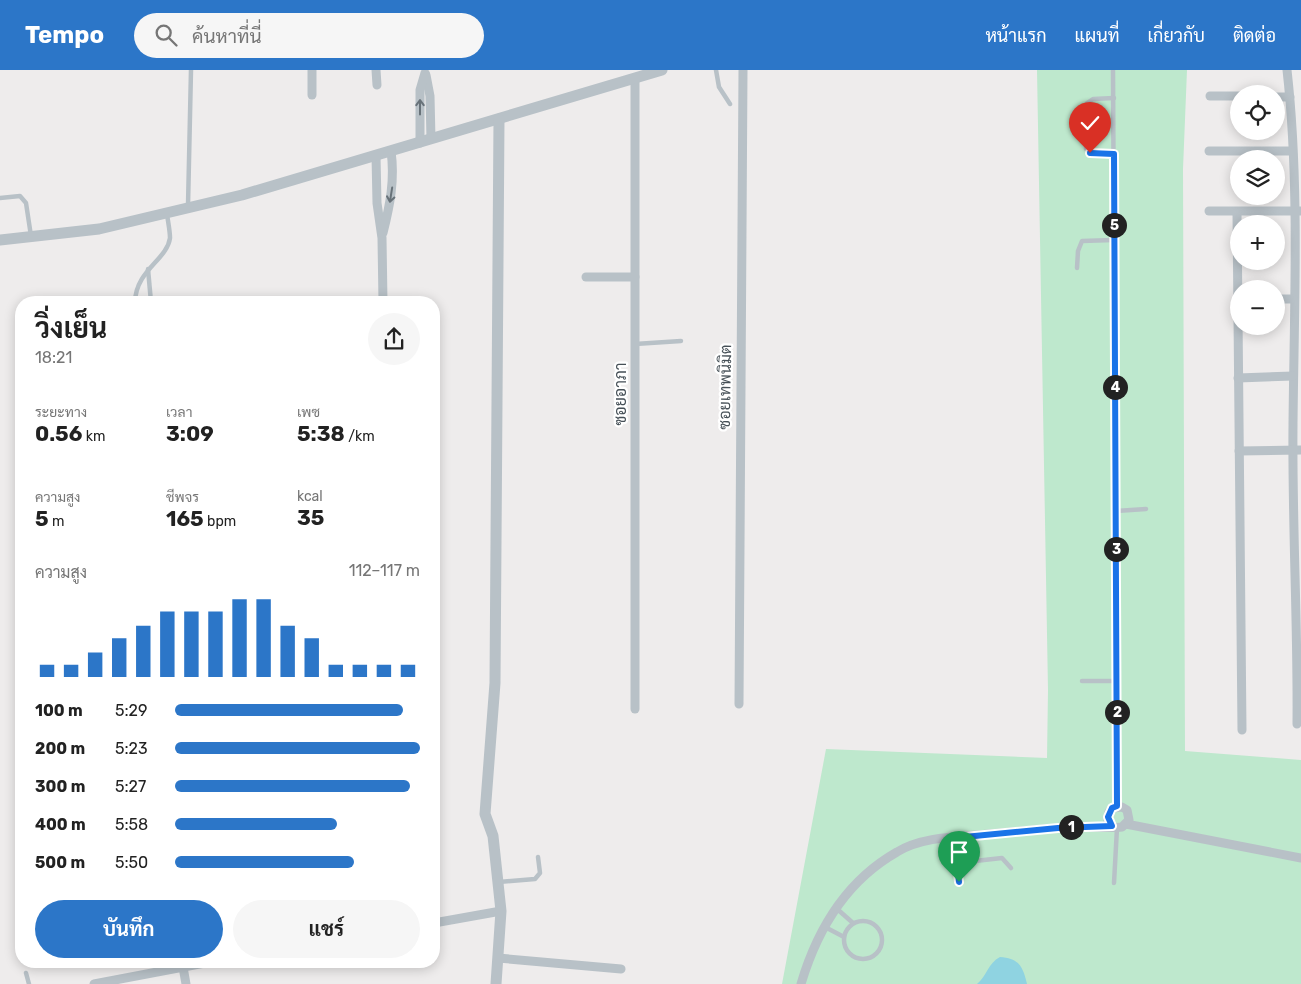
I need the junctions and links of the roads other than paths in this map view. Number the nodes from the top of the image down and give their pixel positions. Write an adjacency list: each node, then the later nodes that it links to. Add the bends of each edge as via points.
1 (191, 70): 29 (lane)
2 (312, 70): 13 (street)
3 (376, 70): 12 (street)
4 (662, 70): 10 (street)
5 (716, 70): 19 (lane, via 719,86)
6 (743, 70): 66 (street, ซอยเทพนิมิต)
7 (1113, 70): 18 (lane)
8 (1287, 70): 17 (street)
9 (425, 71): 22 (street, via 420,90)
10 (648, 72): 11 (street)
11 (634, 79): 20 (street); 42 (street, ซอยอาภา)
12 (377, 85)
13 (312, 95)
14 (1210, 96): 15 (street)
15 (1230, 96)
16 (1285, 97): 17 (street)
17 (1290, 97): 21 (street)
18 (1114, 98): 26 (lane); 26 (lane, via 1093,99 1087,104 1086,149 1090,153)
19 (730, 104)
20 (499, 119): 22 (street); 78 (street, via 495,683 485,814 493,836)
21 (1296, 137): 25 (street)
22 (426, 141): 23 (street)
23 (391, 151): 27 (street); 35 (street, one-way to 35, via 392,192)
24 (1209, 151): 25 (street)
25 (1292, 151): 31 (street)
26 (1114, 154): 37 (lane)
27 (376, 156): 29 (street); 35 (street)
28 (0, 198): 34 (lane, via 20,196 24,199)
29 (188, 208): 33 (street)
30 (1210, 211): 32 (street)
31 (1297, 211): 32 (street); 38 (street)
32 (1237, 213): 43 (street)
33 (167, 214): 34 (street, via 99,229); 39 (lane, via 170,238 165,250)
34 (32, 236): 36 (street)
35 (382, 238): 46 (street)
36 (0, 240)
37 (1113, 240): 40 (lane, via 1082,241); 60 (lane)
38 (1298, 262): 48 (street)
39 (148, 268): 44 (lane); 45 (lane)
40 (1077, 268)
41 (586, 277): 42 (street)
42 (635, 277): 52 (street, ซอยอาภา)
43 (1238, 280)
44 (136, 296)
45 (150, 296)
46 (383, 296)
47 (1285, 299): 48 (street)
48 (1293, 299): 49 (street)
49 (1297, 322): 53 (street)
50 (1238, 335): 54 (street)
51 (681, 341): 52 (lane)
52 (635, 344): 67 (street, ซอยอาภา)
53 (1293, 376): 54 (street); 55 (street)
54 (1238, 378): 57 (street)
55 (1297, 393): 56 (street)
56 (1297, 450): 57 (street); 58 (street)
57 (1239, 451): 69 (street)
58 (1298, 505): 61 (street)
59 (1146, 509): 60 (lane)
60 (1116, 511): 65 (lane)
61 (1298, 564): 62 (street)
62 (1299, 620): 63 (street)
63 (1299, 675): 68 (street)
64 (1082, 681): 65 (lane)
65 (1117, 681): 70 (lane)
66 (739, 704)
67 (635, 709)
68 (1297, 724)
69 (1242, 730)
70 (1117, 806): 71 (street, via 1129,815); 72 (street, via 1112,808 1108,817)
71 (1126, 824): 72 (street); 75 (street)
72 (1114, 827): 73 (street, via 1058,828); 80 (lane)
73 (954, 838): 76 (lane); 81 (street, via 917,844 897,852 868,873)
74 (538, 857): 78 (lane, via 540,872 536,879)
75 (1301, 858)
76 (957, 863): 77 (lane, via 1002,858); 79 (lane)
77 (1011, 868)
78 (499, 882): 82 (street)
79 (959, 882)
80 (1114, 883)
81 (836, 908): 84 (lane); 85 (street)
82 (501, 910): 83 (street); 87 (street)
83 (440, 922)
84 (853, 923): 86 (lane); 86 (lane, via 861,920 877,927 882,943 879,951 872,957 856,958 844,945)
85 (824, 927): 86 (lane); 96 (street)
86 (844, 937)
87 (498, 958): 90 (street); 95 (street)
88 (178, 968): 93 (street)
89 (183, 968): 94 (street)
90 (621, 969)
91 (26, 973): 92 (lane)
92 (29, 984)
93 (94, 984)
94 (186, 984)
95 (496, 984)
96 (801, 984)

